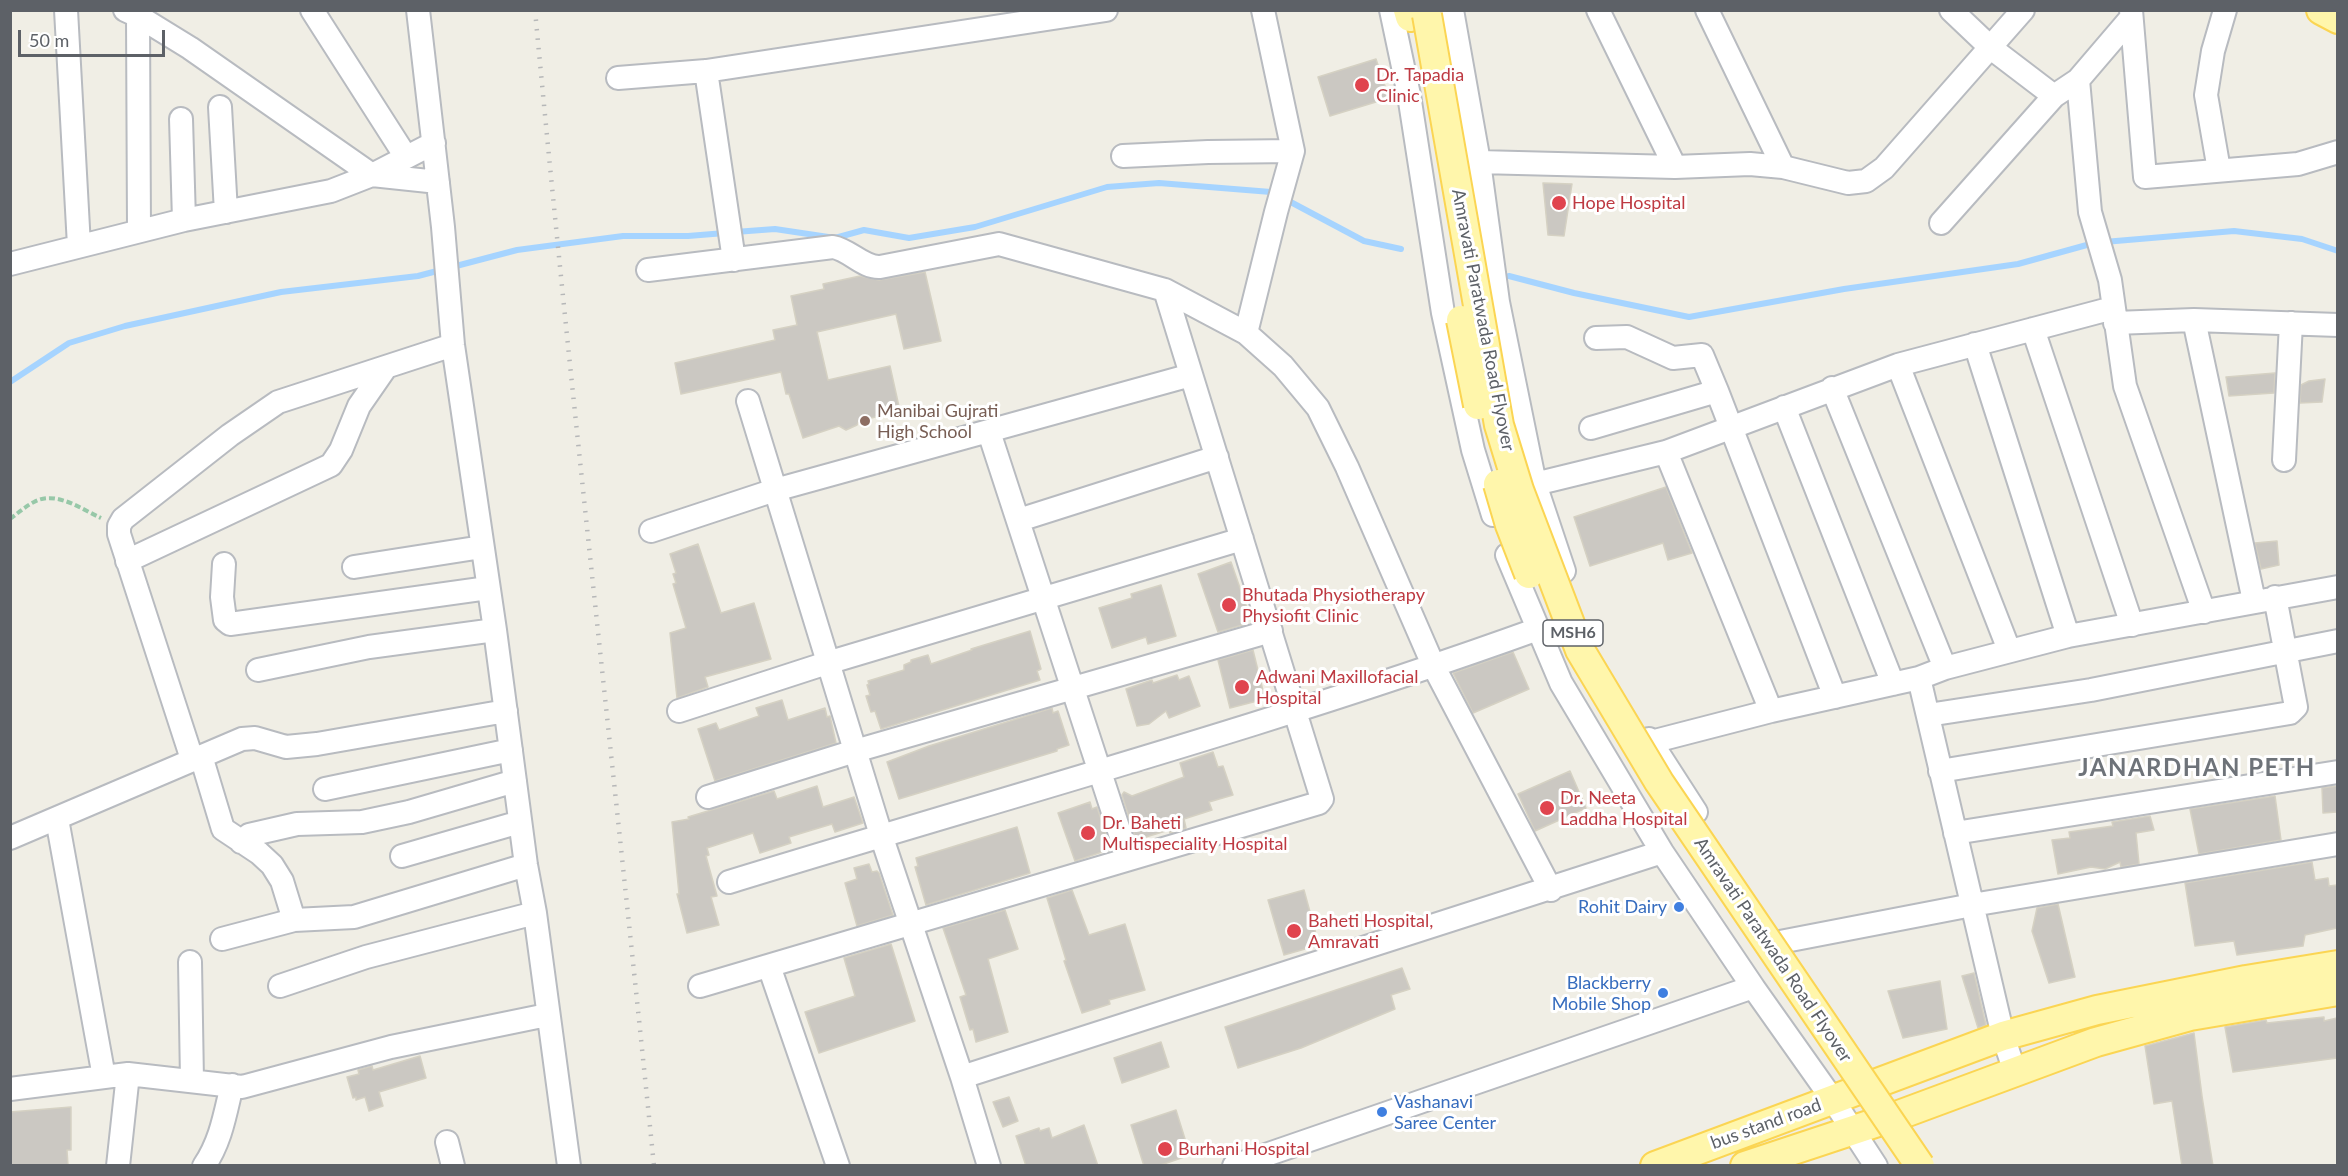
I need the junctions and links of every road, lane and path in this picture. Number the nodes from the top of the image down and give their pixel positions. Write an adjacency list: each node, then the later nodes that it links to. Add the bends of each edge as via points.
1 (66, 10): 39 (street)
2 (312, 10): 28 (street)
3 (418, 10): 24 (street)
4 (1106, 10): 14 (street)
5 (1263, 10): 26 (street)
6 (1598, 10): 30 (street)
7 (1707, 10): 31 (street)
8 (1951, 10): 17 (street)
9 (2023, 10): 17 (street)
10 (2225, 10): 32 (street, via 2206,95)
11 (2321, 10): 16 (main road)
12 (1419, 12): 29 (street); 83 (street, via 1409,95 1443,313 1473,450 1501,540); 164 (main road, Amravati Paratwada Road Flyover, bridge, via 1469,366 1510,525 1540,600 1589,700 1635,775); 165 (main road, Amravati Paratwada Road Flyover / MSH6, bridge, via 1499,425 1519,490 1580,650 1659,782)
13 (132, 13): 33 (street, via 190,48); 38 (street)
14 (1073, 13): 18 (street)
15 (2131, 14): 20 (street); 32 (street, via 2145,177)
16 (2337, 19)
17 (1991, 48): 21 (street); 31 (street, via 1884,168 1866,181 1848,183)
18 (706, 71): 19 (street); 40 (street)
19 (618, 78)
20 (2078, 80): 21 (street); 44 (street, via 2090,212 2110,280)
21 (2054, 96): 37 (street)
22 (220, 107): 35 (street)
23 (181, 119): 36 (street)
24 (434, 143): 28 (street); 34 (street)
25 (2337, 152): 32 (street, via 2298,164)
26 (1292, 155): 27 (street, via 1208,152); 49 (street)
27 (1123, 156)
28 (406, 157): 33 (street)
29 (1479, 162): 30 (street); 66 (street, via 1498,302)
30 (1675, 167): 31 (street)
31 (1783, 167)
32 (2218, 171)
33 (372, 175): 34 (street); 35 (street, via 331,191)
34 (438, 182): 52 (street)
35 (226, 212): 36 (street)
36 (184, 220): 38 (street)
37 (1941, 223)
38 (139, 231): 39 (street)
39 (79, 246): 41 (street)
40 (733, 256): 42 (street); 43 (street, via 832,247 845,250 869,266 880,267 999,244)
41 (10, 264)
42 (648, 270)
43 (1165, 290): 49 (street); 55 (street)
44 (2114, 316): 45 (street); 48 (street); 81 (street, via 2125,386)
45 (2194, 320): 46 (street); 79 (street)
46 (2291, 323): 47 (street); 65 (street)
47 (2337, 325)
48 (2033, 329): 51 (street); 82 (street)
49 (1246, 333): 91 (street, via 1283,366 1318,408)
50 (1596, 338): 57 (street, via 1627,338 1673,358 1699,353)
51 (1975, 344): 53 (street); 86 (street)
52 (453, 345): 54 (street); 73 (street)
53 (1898, 365): 56 (street); 88 (street)
54 (386, 367): 70 (street, via 278,402 152,495); 74 (street, via 359,406 342,450 331,465)
55 (1191, 375): 62 (street); 64 (street)
56 (1832, 388): 59 (street); 92 (street)
57 (1717, 391): 60 (street); 61 (street)
58 (748, 401): 67 (street)
59 (1785, 407): 61 (street); 95 (street)
60 (1591, 428)
61 (1732, 428): 63 (street); 97 (street)
62 (989, 432): 67 (street); 69 (street)
63 (1666, 453): 66 (street); 100 (street)
64 (1217, 457): 69 (street); 72 (street)
65 (2284, 460)
66 (1535, 484): 103 (street, via 1593,643)
67 (775, 490): 71 (street); 90 (street)
68 (10, 519): 70 (path, via 34,501 56,498)
69 (1019, 520): 80 (street)
70 (119, 526): 74 (street)
71 (651, 531)
72 (1242, 539): 80 (street); 85 (street)
73 (482, 547): 76 (street); 78 (street)
74 (127, 561): 106 (street)
75 (224, 564): 78 (street, via 223,609 230,624)
76 (354, 567)
77 (2337, 587): 79 (street)
78 (488, 588): 84 (street)
79 (2265, 599): 81 (street); 89 (street)
80 (1044, 600): 90 (street); 96 (street)
81 (2204, 612): 82 (street)
82 (2132, 625): 86 (street)
83 (1538, 629): 91 (street); 120 (street, via 1561,683)
84 (495, 630): 93 (street, via 369,647); 98 (street)
85 (1270, 631): 96 (street); 101 (street)
86 (2068, 636): 88 (street)
87 (2337, 641): 89 (street)
88 (2009, 650): 92 (street)
89 (2285, 652): 102 (street, via 2080,692); 108 (street, via 2296,707 2290,712)
90 (827, 663): 99 (street); 105 (street)
91 (1434, 667): 101 (street); 125 (street)
92 (1945, 668): 94 (street)
93 (258, 670)
94 (1919, 678): 95 (street); 102 (street)
95 (1893, 684): 97 (street)
96 (1072, 688): 105 (street); 107 (street)
97 (1836, 697): 100 (street)
98 (506, 711): 104 (street); 106 (street, via 317,744 286,747 249,738)
99 (679, 711)
100 (1772, 711): 103 (street)
101 (1296, 712): 107 (street); 122 (street, via 1322,795 1319,802)
102 (1928, 715): 108 (street)
103 (1651, 742): 131 (street)
104 (511, 750): 110 (street); 111 (street)
105 (855, 751): 112 (street); 116 (street)
106 (196, 757): 113 (street); 117 (street)
107 (1098, 771): 116 (street); 122 (street)
108 (1940, 771): 115 (street)
109 (2337, 772): 115 (street)
110 (516, 781): 114 (street); 117 (street, via 362,822 297,824)
111 (325, 789)
112 (708, 797)
113 (57, 819): 118 (street); 143 (street)
114 (520, 822): 121 (street); 123 (street)
115 (1955, 833): 126 (street)
116 (881, 835): 124 (street); 129 (street)
117 (234, 837): 128 (street, via 272,865 282,881)
118 (10, 838)
119 (2337, 844): 126 (street)
120 (1662, 852): 125 (street); 137 (street)
121 (402, 856)
122 (1128, 858): 129 (street)
123 (526, 865): 127 (street); 128 (street, via 354,917)
124 (729, 882)
125 (1551, 890): 144 (street)
126 (1972, 905): 131 (street); 140 (street)
127 (535, 913): 135 (street, via 366,957); 139 (street)
128 (294, 920): 130 (street)
129 (911, 924): 134 (street); 144 (street)
130 (222, 939)
131 (1780, 942): 146 (street)
132 (190, 962): 145 (street)
133 (2337, 965): 140 (main road, bus stand road, via 2097,1010)
134 (769, 966): 136 (street); 158 (street)
135 (280, 986)
136 (700, 986)
137 (1753, 987): 149 (street); 160 (street)
138 (2337, 991): 141 (main road, bus stand road, via 2190,1016 2096,1042)
139 (548, 1015): 147 (street, via 391,1047 254,1085); 157 (street)
140 (2003, 1036): 141 (street); 146 (main road, bus stand road)
141 (2015, 1072): 150 (main road, bus stand road)
142 (128, 1074): 143 (street); 145 (street); 154 (street)
143 (104, 1077): 148 (street)
144 (962, 1077): 159 (street)
145 (192, 1081): 147 (street)
146 (1876, 1082): 149 (main road, bus stand road); 150 (street)
147 (232, 1085): 155 (street, via 220,1136)
148 (10, 1089)
149 (1833, 1100): 151 (street); 153 (main road, bus stand road)
150 (1899, 1115): 151 (main road, bus stand road); 166 (street)
151 (1852, 1129): 162 (main road, bus stand road); 163 (street)
152 (447, 1142): 156 (street)
153 (1684, 1160): 161 (main road, bus stand road)
154 (118, 1166)
155 (204, 1166)
156 (453, 1166)
157 (570, 1166)
158 (838, 1166)
159 (989, 1166)
160 (1234, 1166)
161 (1655, 1166)
162 (1744, 1166)
163 (1876, 1166)
164 (1897, 1166)
165 (1920, 1166)
166 (1931, 1166)

